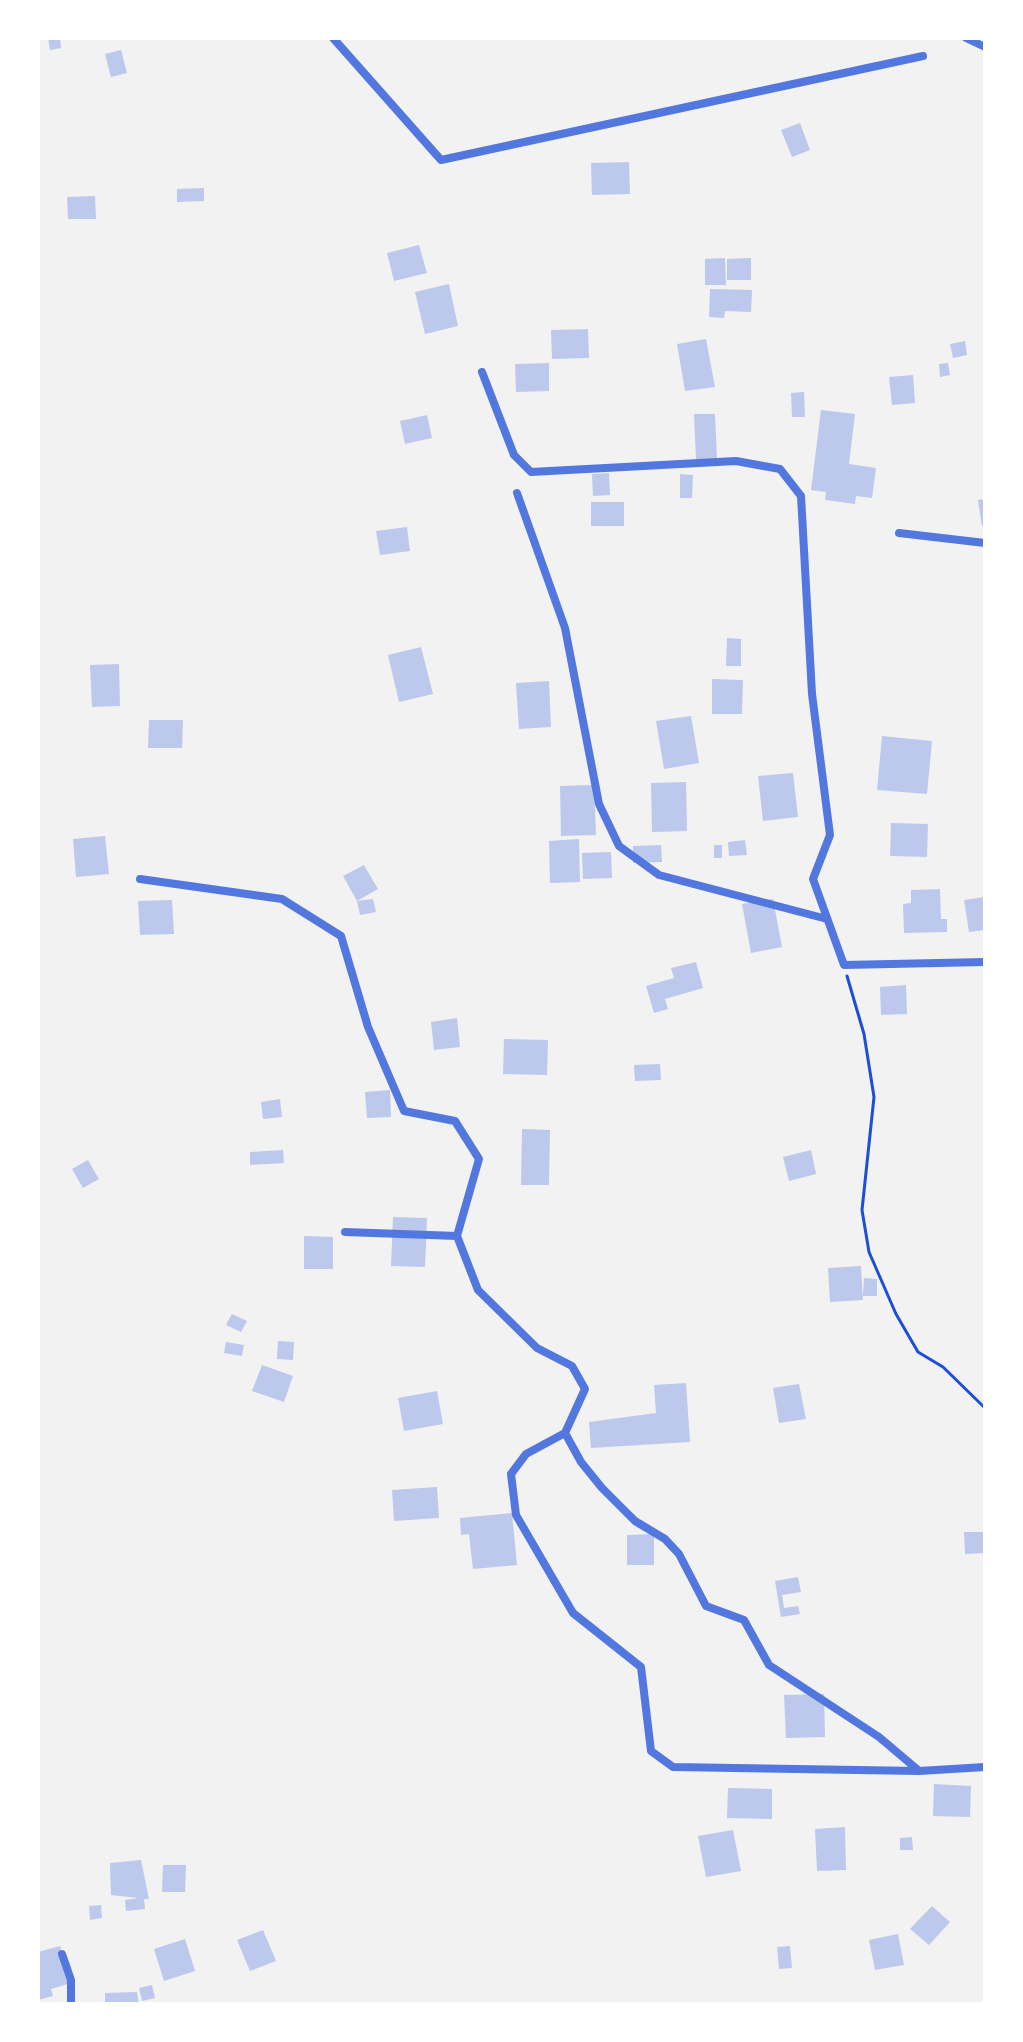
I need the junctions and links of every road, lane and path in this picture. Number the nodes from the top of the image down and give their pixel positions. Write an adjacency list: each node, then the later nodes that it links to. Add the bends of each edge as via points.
1 (333, 38): 4 (street, via 441,160)
2 (966, 38): 3 (street)
3 (985, 47)
4 (923, 56)
5 (482, 372): 10 (street, via 514,455 531,472 736,461 780,469 801,496 812,694 830,835 813,879)
6 (517, 493): 10 (street, via 565,628 599,804 619,846 659,875)
7 (899, 533): 8 (street)
8 (985, 543)
9 (140, 879): 14 (street, via 282,899 341,936 368,1027 404,1111 455,1121 479,1159)
10 (827, 919): 12 (street)
11 (985, 962): 12 (street)
12 (844, 965): 15 (path, via 864,1034 874,1097 862,1210 869,1252 918,1352 943,1367)
13 (345, 1232): 14 (street)
14 (457, 1236): 16 (street, via 478,1290 537,1348 572,1366 585,1389)
15 (985, 1408)
16 (565, 1433): 18 (street, via 602,1488 679,1554 706,1606 744,1620 769,1665 879,1737); 18 (street, via 526,1454 511,1474 516,1515 573,1613 641,1667 651,1751 673,1767)
17 (985, 1767): 18 (street)
18 (919, 1771)
19 (62, 1954): 20 (street, via 71,1980)
20 (71, 2004)

